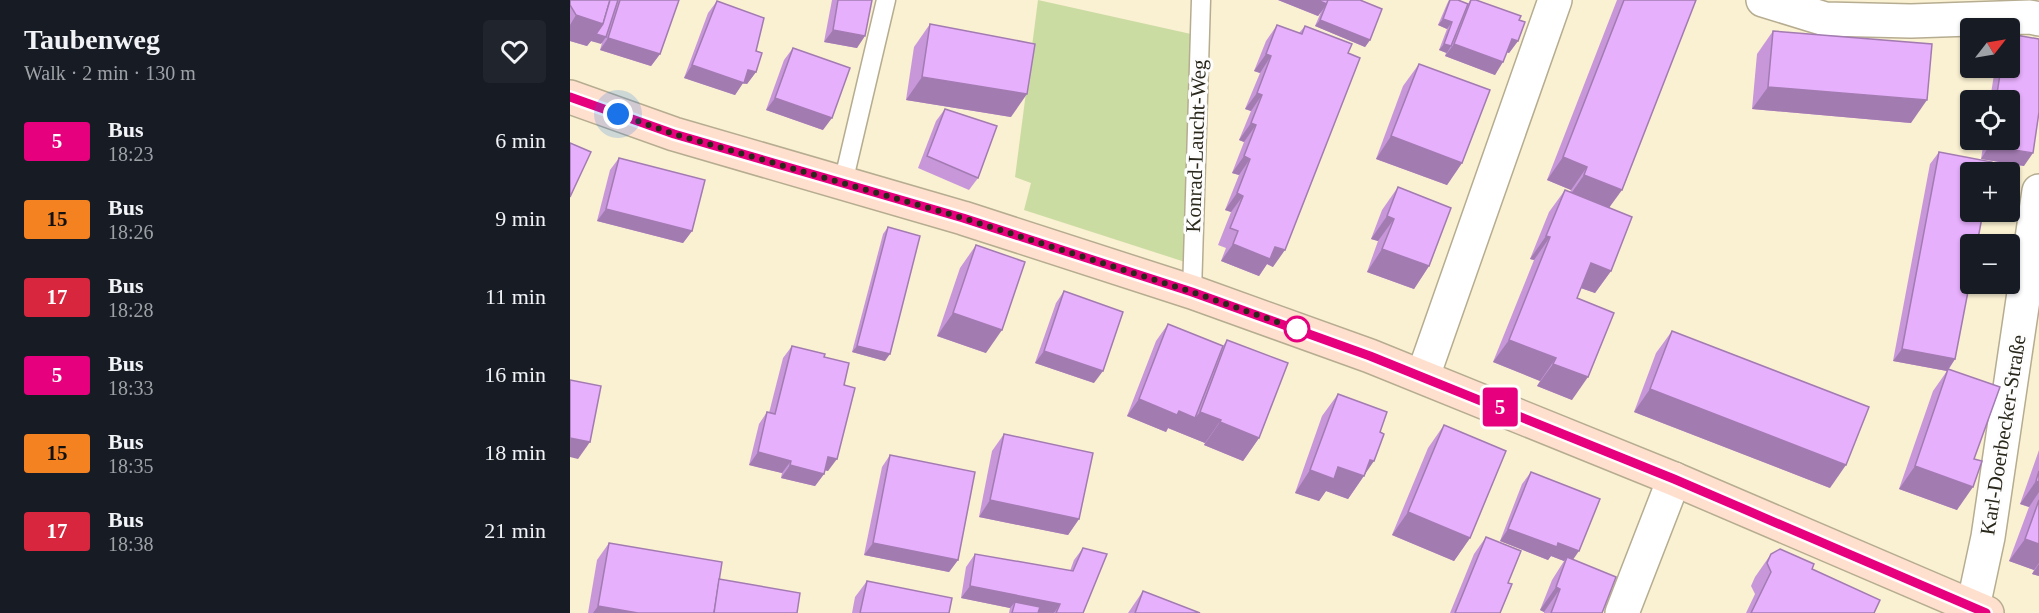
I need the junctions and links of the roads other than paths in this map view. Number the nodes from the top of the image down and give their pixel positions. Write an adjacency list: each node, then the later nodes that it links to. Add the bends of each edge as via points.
1 (886, 0): 7 (lane)
2 (1201, 0): 9 (lane, Konrad-Laucht-Weg)
3 (1555, 0): 10 (street)
4 (1763, 0): 5 (street, via 1825,19)
5 (2039, 19)
6 (570, 97): 7 (street, via 674,134)
7 (843, 183): 9 (street)
8 (2039, 191): 12 (street, Karl-Doerbecker-Straße)
9 (1192, 292): 10 (street)
10 (1423, 376): 11 (street)
11 (1674, 479): 12 (street); 13 (street)
12 (1980, 610)
13 (1622, 613)

